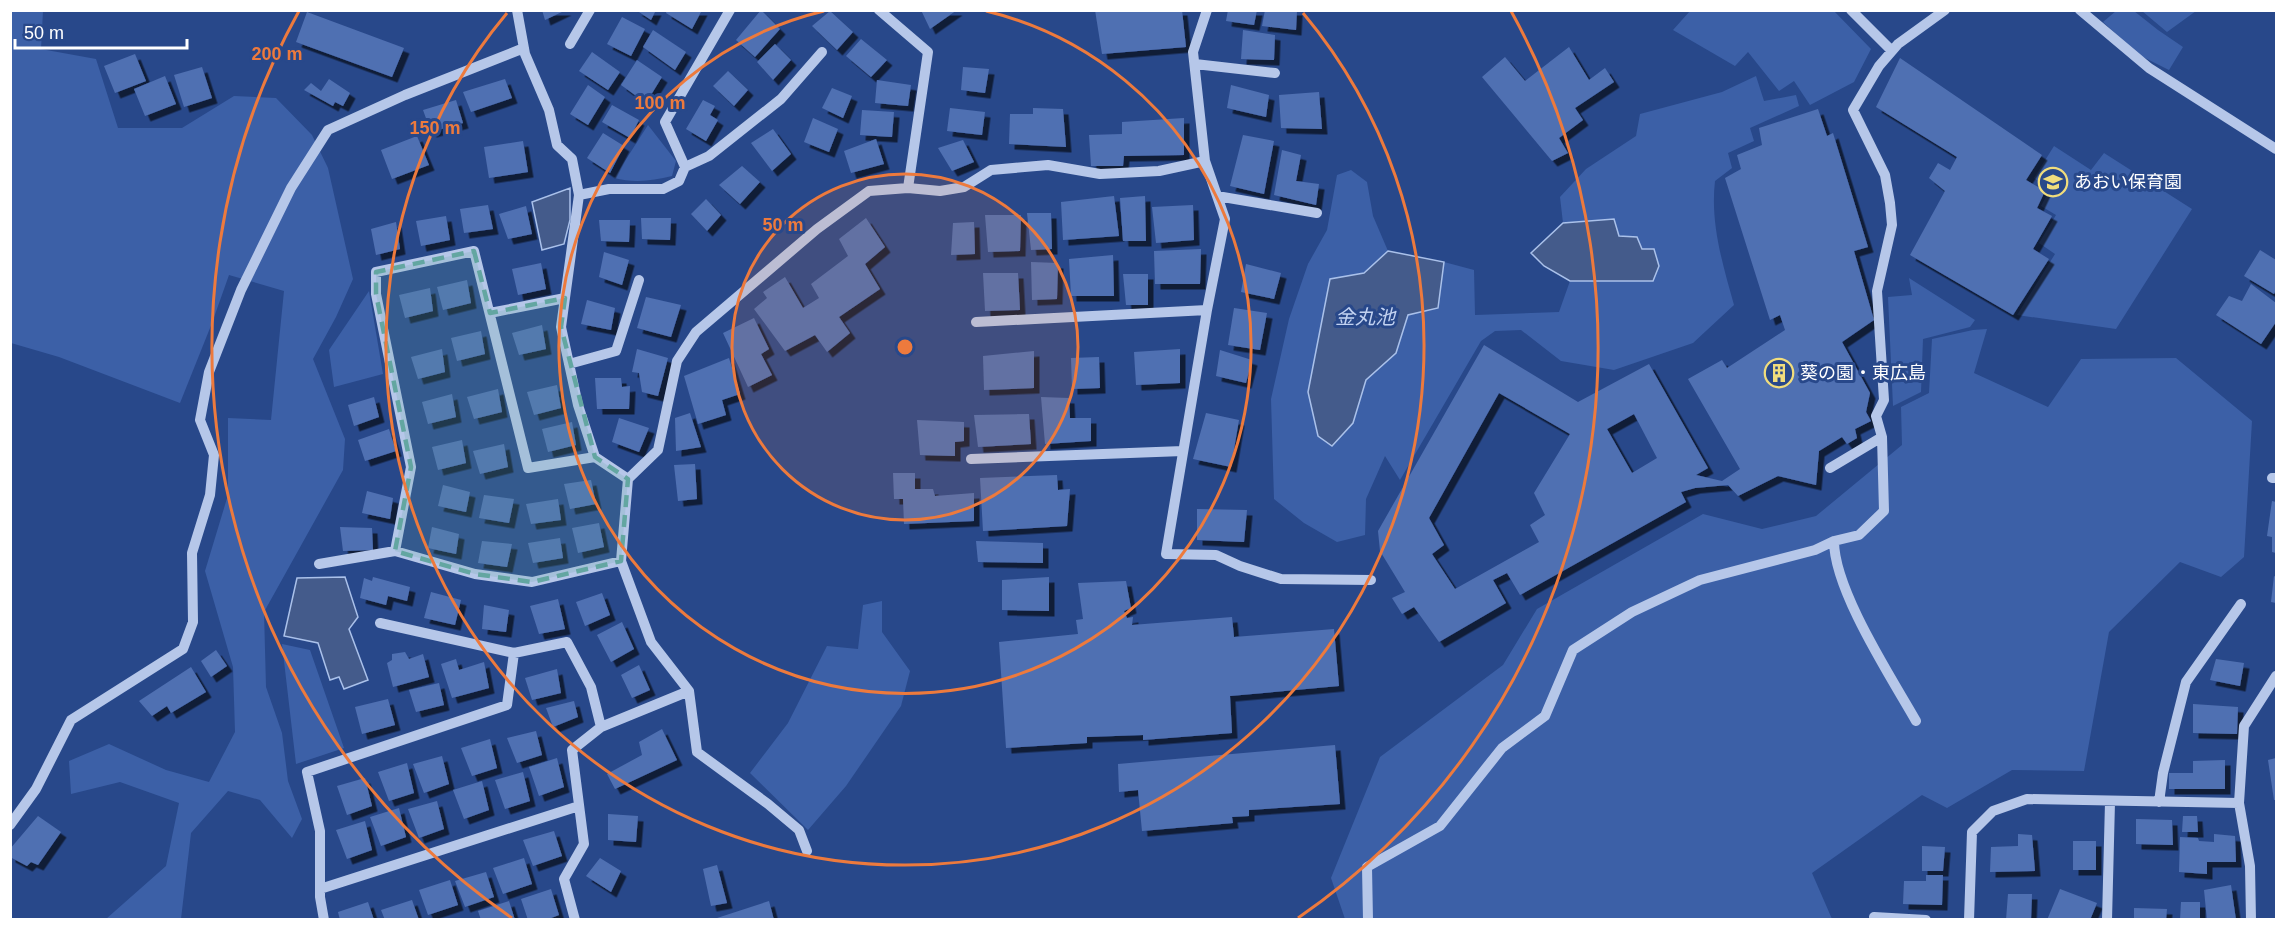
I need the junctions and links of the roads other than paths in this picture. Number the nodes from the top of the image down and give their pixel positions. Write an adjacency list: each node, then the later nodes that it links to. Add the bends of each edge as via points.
1 (517, 10): 10 (street)
2 (590, 10): 9 (street)
3 (730, 10): 17 (street, via 665,122)
4 (879, 10): 18 (street, via 928,52)
5 (1207, 10): 13 (street, via 1193,52)
6 (1851, 10): 11 (street)
7 (1945, 10): 11 (street)
8 (2080, 10): 15 (street, via 2149,68)
9 (570, 44)
10 (524, 48): 19 (street, via 549,110 557,145 572,159); 50 (street, via 328,130 291,188 241,290 209,372 200,420 214,455 210,495 192,553 193,622 183,649 71,720 36,789)
11 (1892, 51): 28 (street, via 1853,110 1885,175 1892,225 1877,291 1884,400 1876,416)
12 (822, 52): 17 (street, via 781,99 709,156)
13 (1195, 64): 14 (street); 16 (street)
14 (1275, 74)
15 (2277, 149)
16 (1205, 161): 18 (street, via 1159,171 1100,174 1048,165 991,170 964,187 940,191); 20 (street)
17 (685, 167): 19 (street, via 679,181 663,189 609,189)
18 (908, 188): 33 (street, via 869,191 696,332 677,361 658,450)
19 (579, 195): 23 (street)
20 (1218, 196): 21 (street); 24 (street, via 1226,219)
21 (1317, 213)
22 (639, 280): 27 (street, via 616,351)
23 (565, 298): 25 (street); 27 (street, via 561,327)
24 (1207, 310): 26 (street); 29 (street)
25 (490, 313): 30 (street, via 528,468); 35 (street, via 474,251 376,272 376,294 411,467)
26 (976, 322)
27 (569, 364): 30 (street)
28 (1882, 437): 32 (street); 34 (street, via 1884,511 1859,535)
29 (1184, 452): 31 (street); 38 (street, via 1166,554 1216,555 1281,579)
30 (595, 457): 33 (street)
31 (971, 459)
32 (1830, 468)
33 (628, 479): 36 (street)
34 (1834, 541): 44 (street, via 1834,554 1853,609); 56 (street, via 1815,550 1700,580 1632,612 1573,650 1545,716 1502,748 1440,826 1367,867)
35 (395, 551): 36 (street, via 475,574 532,582); 37 (street)
36 (621, 561): 43 (street, via 651,642)
37 (319, 564)
38 (1371, 580)
39 (2241, 604): 47 (street, via 2186,682)
40 (381, 623): 41 (street)
41 (514, 653): 45 (street, via 567,642 591,687); 52 (street, via 507,705 307,772 320,831)
42 (2277, 676): 48 (street, via 2244,726)
43 (689, 691): 45 (street); 51 (street, via 696,752 799,830)
44 (1916, 721)
45 (601, 727): 49 (street, via 572,750)
46 (2110, 802): 47 (street); 58 (street, via 2027,799 1993,811 1972,832); 59 (street)
47 (2158, 802): 48 (street)
48 (2239, 803): 60 (street, via 2250,866)
49 (579, 806): 52 (street); 55 (street, via 584,844 564,879)
50 (10, 825)
51 (807, 851)
52 (320, 889): 54 (street)
53 (1874, 917): 57 (street)
54 (324, 920)
55 (575, 920)
56 (1368, 920)
57 (1926, 920)
58 (1969, 920)
59 (2107, 920)
60 (2251, 920)

